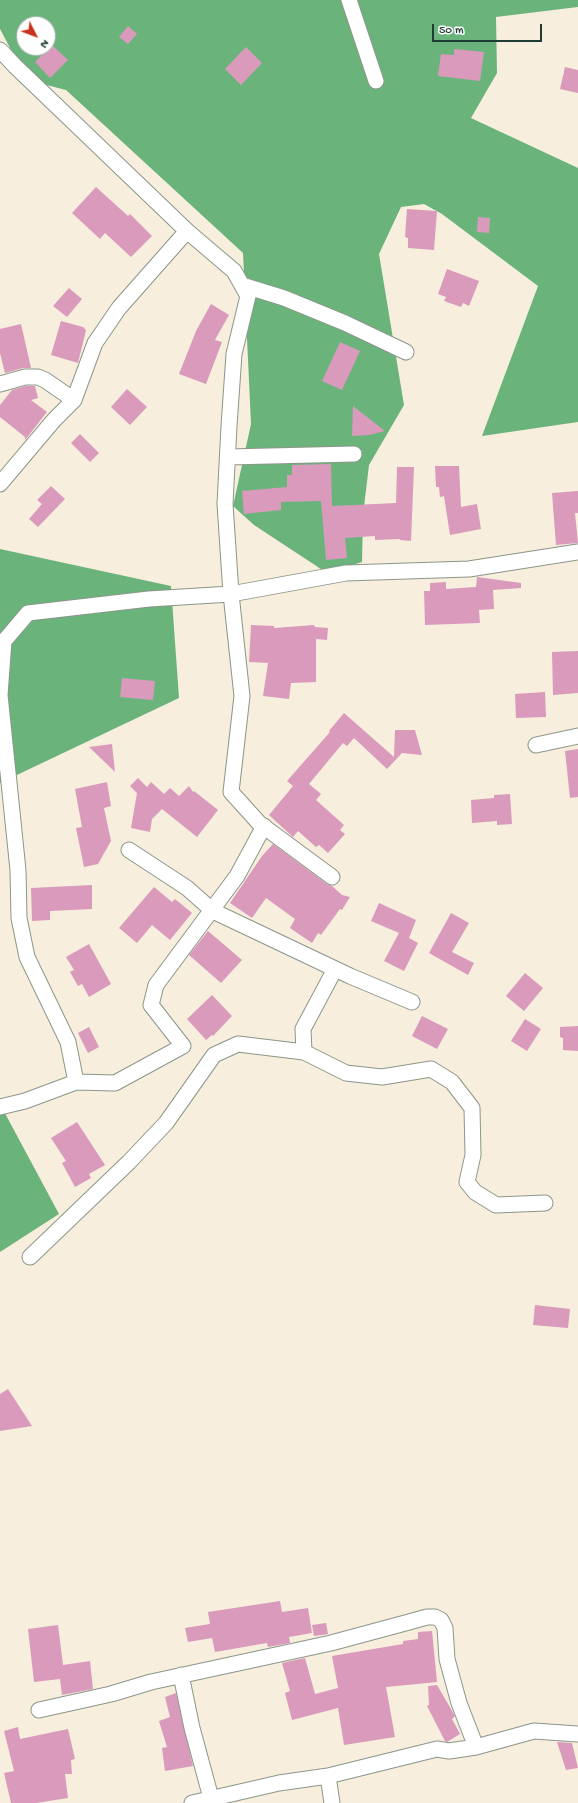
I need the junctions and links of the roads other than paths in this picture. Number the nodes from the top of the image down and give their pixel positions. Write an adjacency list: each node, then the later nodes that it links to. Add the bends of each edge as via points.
1 (349, 0): 3 (street)
2 (0, 50): 4 (street)
3 (376, 81)
4 (187, 231): 5 (street, via 234,271); 8 (street, via 119,308 95,343)
5 (242, 285): 6 (street, via 284,298); 10 (street, via 248,296 234,354)
6 (406, 352)
7 (0, 384): 8 (street, via 25,377 38,377)
8 (74, 400): 11 (street)
9 (354, 454): 10 (street)
10 (228, 457): 13 (street, via 225,504)
11 (0, 484)
12 (578, 552): 13 (street, via 469,569 346,573)
13 (231, 594): 16 (street, via 242,696 231,792); 23 (street, via 149,599 28,613 4,640 0,696 18,870 19,918 27,957 68,1042)
14 (578, 736): 15 (street)
15 (536, 745)
16 (264, 826): 18 (street); 19 (street)
17 (129, 850): 19 (street, via 186,888)
18 (332, 877)
19 (213, 911): 20 (street); 23 (street, via 156,985 151,1005 183,1046 115,1083)
20 (335, 969): 21 (street); 22 (street, via 303,1029)
21 (412, 1002)
22 (304, 1052): 25 (street, via 346,1073 382,1077 431,1069 452,1082 472,1108 473,1155 467,1182 474,1192 496,1205); 26 (street, via 238,1044 214,1055 166,1123)
23 (76, 1082): 24 (street, via 25,1101)
24 (0, 1107)
25 (545, 1203)
26 (30, 1257)
27 (181, 1675): 28 (street); 30 (street, via 331,1643 427,1617 436,1617 445,1628 448,1660 458,1703); 32 (street)
28 (39, 1710)
29 (578, 1734): 30 (street, via 534,1731)
30 (476, 1748): 31 (street, via 449,1751 437,1749)
31 (328, 1776): 32 (street, via 279,1783); 34 (street)
32 (211, 1798): 33 (street)
33 (192, 1803)
34 (332, 1803)

